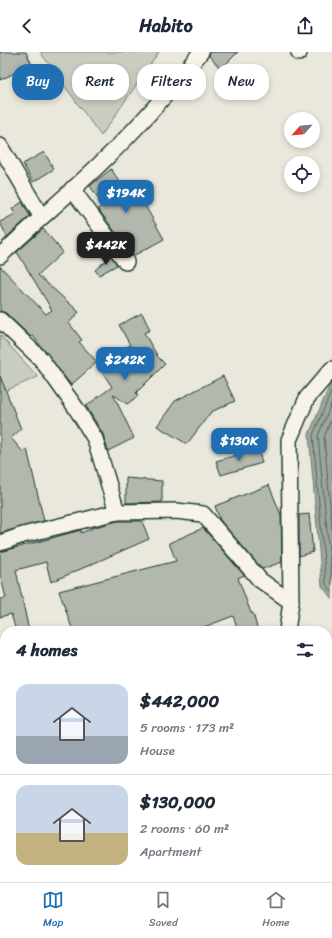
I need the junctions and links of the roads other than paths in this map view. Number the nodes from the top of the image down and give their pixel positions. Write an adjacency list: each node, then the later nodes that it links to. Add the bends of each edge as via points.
1 (201, 52): 3 (street, via 163,98 102,163)
2 (0, 146): 4 (street)
3 (72, 189): 4 (street); 6 (street)
4 (41, 216): 5 (street)
5 (0, 256)
6 (126, 262)
7 (0, 320): 9 (street, via 41,359 95,438)
8 (332, 369): 11 (street, via 307,398 289,440)
9 (117, 512): 10 (street); 11 (street, via 176,511 202,514 260,580)
10 (0, 543)
11 (291, 602): 12 (street)
12 (288, 626)

